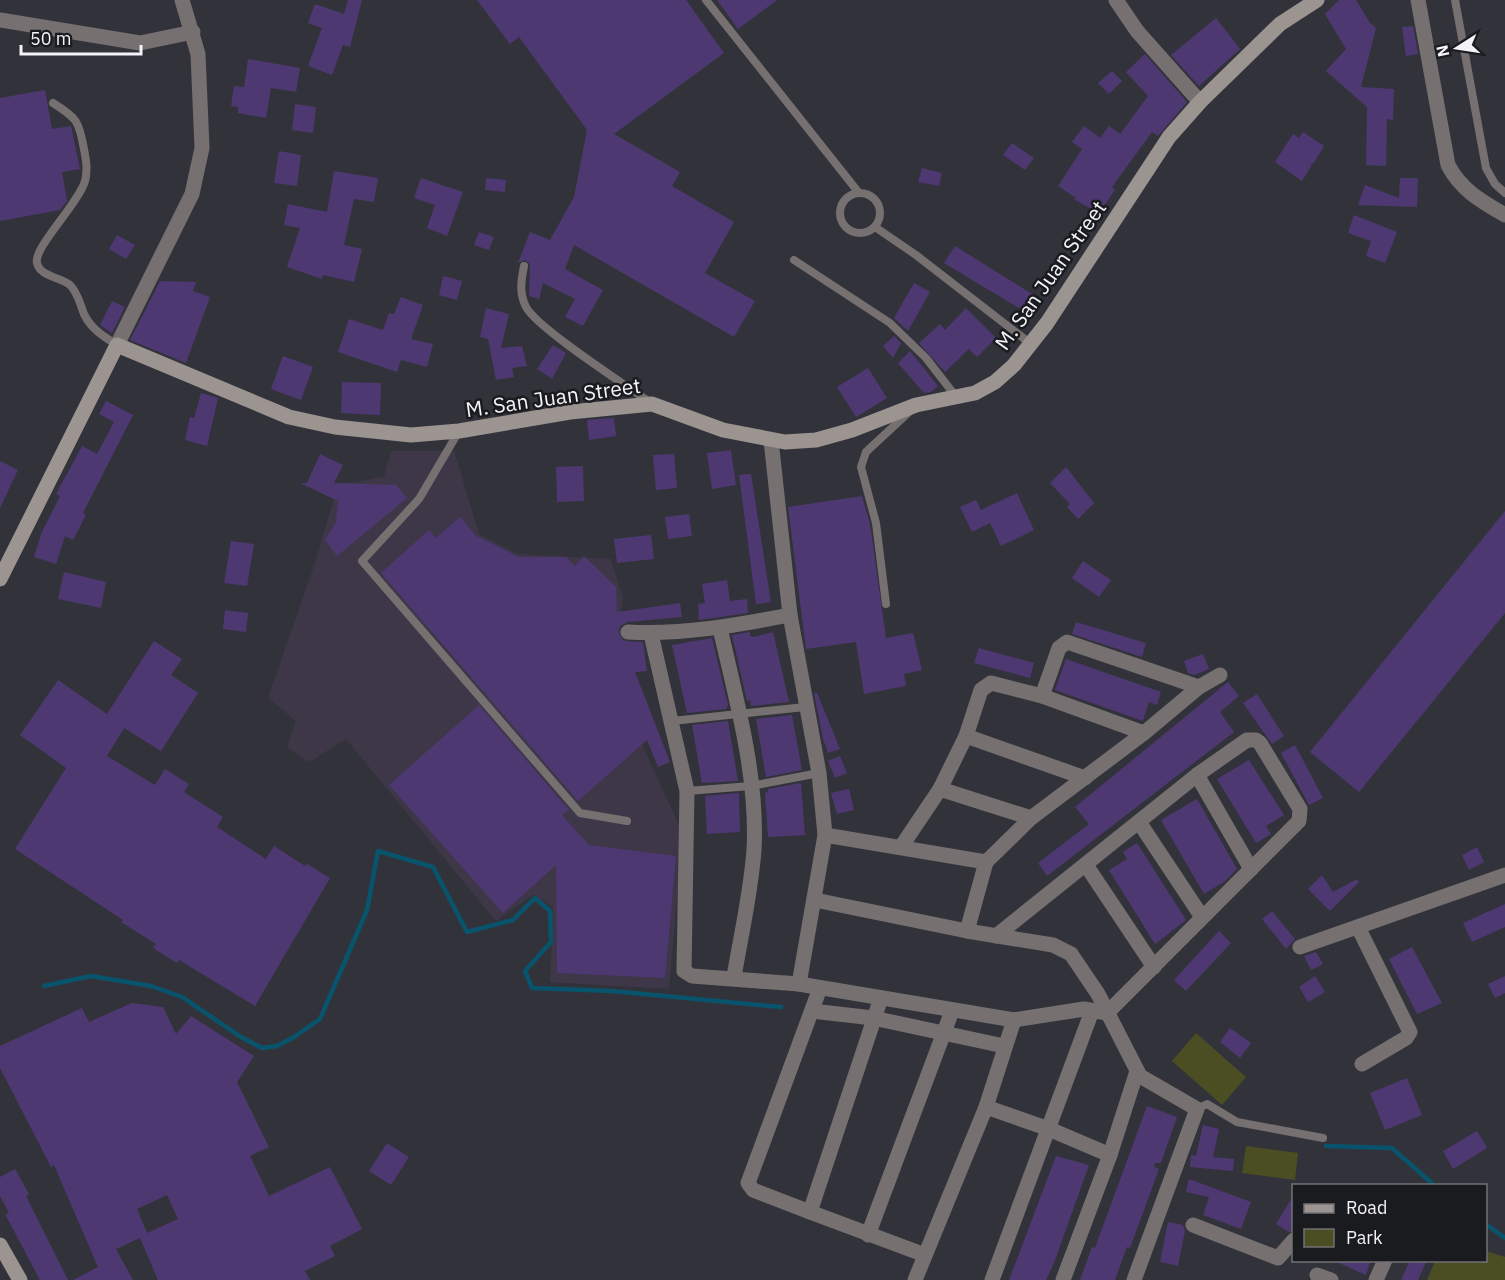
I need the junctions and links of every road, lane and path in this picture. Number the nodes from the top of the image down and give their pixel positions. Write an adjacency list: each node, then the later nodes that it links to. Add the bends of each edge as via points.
1 (182, 0): 8 (street)
2 (706, 0): 11 (lane)
3 (1116, 0): 9 (street, via 1137,31)
4 (1317, 0): 9 (street, M. San Juan Street, via 1280,24)
5 (1418, 0): 13 (street, via 1448,165 1468,193)
6 (1455, 0): 12 (lane, via 1486,168)
7 (0, 20): 8 (street, via 140,43)
8 (194, 32): 18 (street, via 202,148 192,194)
9 (1200, 102): 17 (street, M. San Juan Street, via 1169,137)
10 (53, 103): 18 (lane, via 74,116 80,126 87,166 75,205 38,250 36,262 42,271 69,284 96,331)
11 (859, 193): 14 (lane, via 867,194 878,204 880,212); 14 (lane, via 851,195 841,206 841,221 846,228 861,233)
12 (1505, 193)
13 (1505, 215)
14 (875, 227): 17 (lane)
15 (794, 260): 19 (lane, via 890,323 926,358)
16 (524, 266): 20 (lane, via 521,292 527,309)
17 (1031, 344): 19 (street, M. San Juan Street, via 995,382)
18 (117, 345): 22 (street, M. San Juan Street, via 289,417 335,427 411,435); 24 (street)
19 (957, 399): 21 (street, M. San Juan Street)
20 (652, 404): 22 (street, M. San Juan Street, via 570,412); 23 (street, M. San Juan Street, via 723,430)
21 (916, 405): 23 (street, M. San Juan Street, via 816,440); 25 (lane, via 866,452 861,467 876,522)
22 (459, 431): 45 (lane, via 418,498 362,561 580,813)
23 (771, 440): 26 (street)
24 (0, 579)
25 (886, 604)
26 (790, 615): 27 (street); 33 (street)
27 (720, 628): 29 (street); 34 (street)
28 (628, 632): 29 (street)
29 (651, 634): 35 (street)
30 (1220, 675): 31 (street)
31 (1199, 687): 32 (street, via 1067,642 1059,648); 36 (street)
32 (1042, 696): 36 (street); 37 (street, via 986,684)
33 (805, 707): 34 (lane); 38 (street)
34 (740, 714): 35 (lane); 41 (street)
35 (672, 721): 43 (street)
36 (1144, 733): 40 (street)
37 (966, 736): 40 (street); 42 (street)
38 (819, 772): 41 (lane); 47 (street)
39 (1197, 775): 46 (street); 51 (street); 51 (street, via 1247,740 1257,740 1300,809 1299,821)
40 (1085, 778): 44 (street)
41 (751, 786): 43 (lane); 60 (street, via 754,849)
42 (940, 789): 44 (street); 48 (street)
43 (687, 791): 60 (street, via 684,971 692,976)
44 (1031, 818): 49 (street)
45 (627, 821)
46 (1139, 822): 50 (street); 54 (street)
47 (825, 835): 48 (street); 53 (street)
48 (901, 847): 49 (street)
49 (986, 862): 56 (street)
50 (1086, 865): 57 (street); 59 (street)
51 (1251, 869): 54 (street)
52 (1505, 875): 55 (street)
53 (815, 900): 56 (street); 61 (street)
54 (1202, 917): 59 (street)
55 (1359, 928): 58 (street); 71 (street, via 1410,1032)
56 (967, 931): 57 (street)
57 (996, 936): 66 (street, via 1053,945 1071,954 1098,994)
58 (1300, 947)
59 (1154, 967): 66 (street)
60 (734, 977): 61 (street)
61 (799, 984): 62 (street)
62 (820, 988): 63 (street); 64 (street)
63 (880, 998): 65 (street); 67 (street)
64 (812, 1011): 67 (street); 78 (street, via 748,1183 753,1190)
65 (952, 1011): 68 (street); 69 (street)
66 (1100, 1012): 68 (street, via 1056,1012); 72 (street); 75 (street)
67 (873, 1018): 69 (street); 78 (street)
68 (1014, 1020): 70 (street)
69 (946, 1031): 70 (street); 80 (street)
70 (1004, 1046): 73 (street)
71 (1362, 1064)
72 (1137, 1071): 74 (street); 77 (street)
73 (986, 1107): 75 (street); 83 (street)
74 (1197, 1109): 76 (lane, via 1207,1104 1237,1122); 89 (street)
75 (1049, 1129): 77 (street); 87 (street)
76 (1323, 1138)
77 (1110, 1155): 88 (street)
78 (810, 1212): 80 (street)
79 (1192, 1225): 81 (street, via 1278,1258)
80 (868, 1235): 83 (street)
81 (1292, 1241)
82 (0, 1245): 85 (street)
83 (925, 1255): 86 (street)
84 (1384, 1262): 90 (street)
85 (20, 1280)
86 (915, 1280)
87 (992, 1280)
88 (1063, 1280)
89 (1134, 1280)
90 (1376, 1280)

